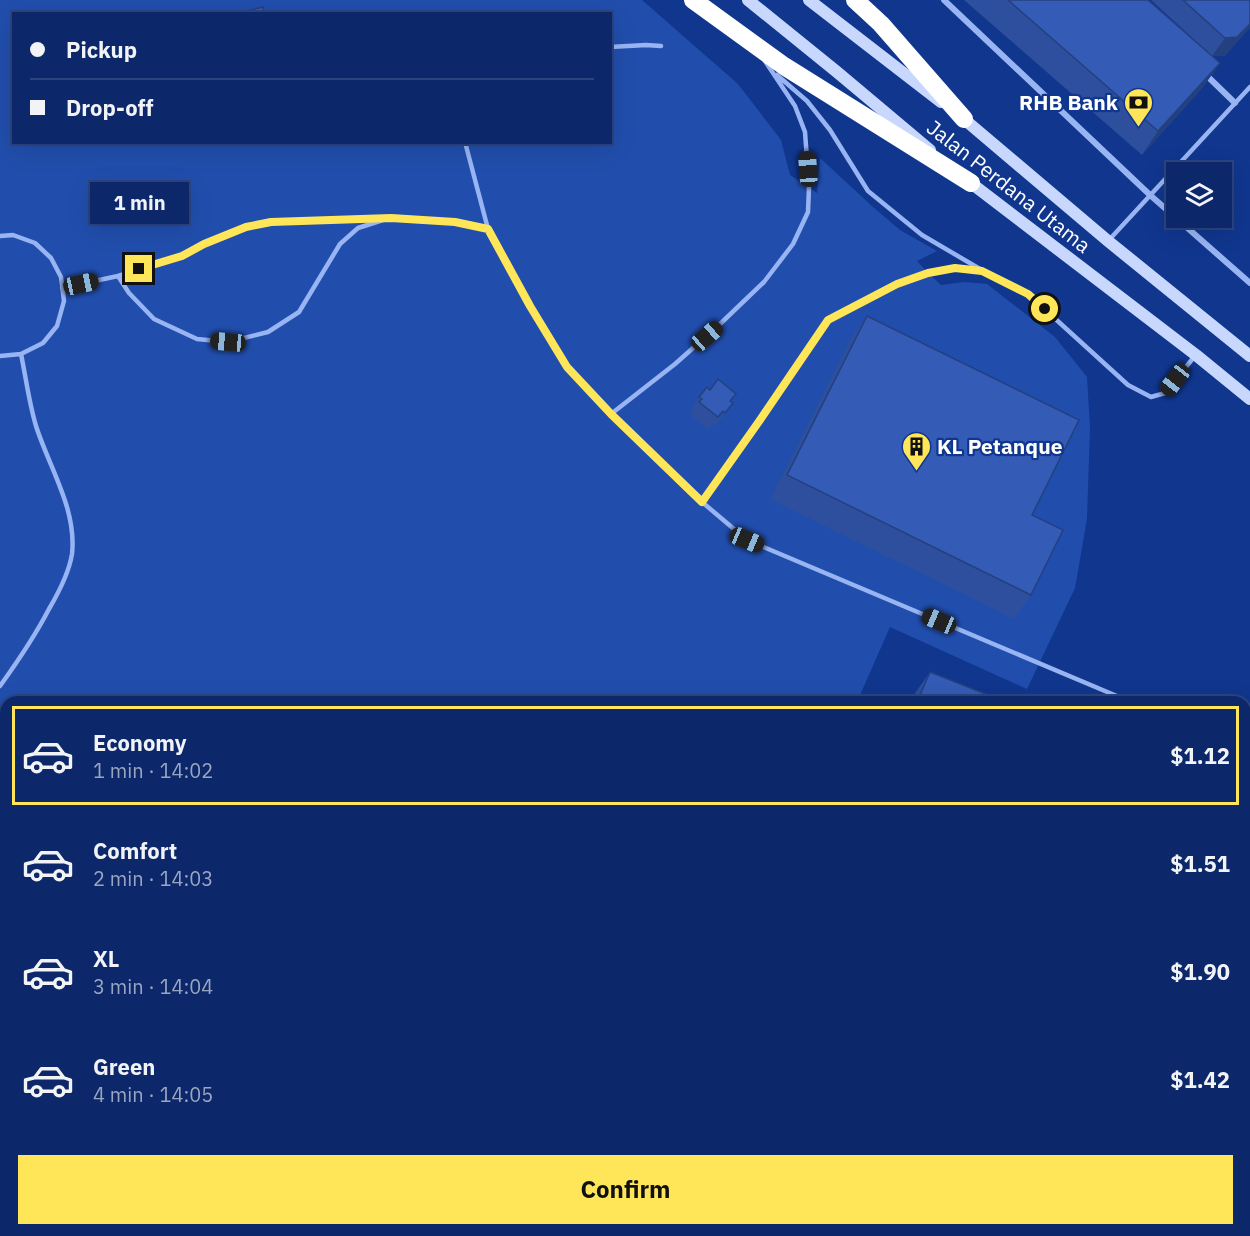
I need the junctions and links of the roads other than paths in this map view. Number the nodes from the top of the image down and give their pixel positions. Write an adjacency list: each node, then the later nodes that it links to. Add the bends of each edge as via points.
1 (693, 0): 6 (highway)
2 (748, 0): 15 (street, Jalan Perdana Utama)
3 (809, 0): 13 (street, Jalan Perdana Utama)
4 (855, 0): 13 (highway)
5 (944, 0): 16 (street)
6 (753, 43): 10 (lane); 15 (highway)
7 (661, 46): 8 (lane)
8 (612, 47)
9 (1194, 64): 12 (street)
10 (770, 70): 21 (lane, via 807,101 868,190 922,235); 30 (lane, via 795,106 805,132 808,212 793,244 764,282 675,364)
11 (1250, 87): 12 (lane)
12 (1235, 104): 16 (lane)
13 (964, 119): 20 (street, Jalan Perdana Utama)
14 (466, 144): 18 (lane)
15 (971, 183): 26 (street, Jalan Perdana Utama)
16 (1150, 195): 20 (lane); 23 (street)
17 (391, 218): 18 (lane, via 455,222); 22 (lane, via 271,222 246,227 182,256); 22 (lane, via 358,228 340,244 299,312 268,332 228,342 197,339 154,319)
18 (488, 229): 30 (lane, via 567,367)
19 (0, 236): 24 (lane, via 13,235 35,243 51,258)
20 (1108, 241): 28 (street, Jalan Perdana Utama)
21 (982, 271): 26 (lane, via 1028,294 1128,385 1152,397 1165,393); 31 (lane, via 955,268 928,273 897,284 828,320)
22 (118, 276): 24 (lane)
23 (1250, 283)
24 (62, 288): 25 (lane, via 64,301 57,326 43,342)
25 (21, 354): 27 (lane); 32 (lane, via 36,425 69,518 72,554 55,598)
26 (1196, 355): 29 (street, Jalan Perdana Utama)
27 (0, 356)
28 (1250, 356)
29 (1250, 399)
30 (611, 414): 31 (lane)
31 (702, 502): 33 (lane, via 747,540)
32 (0, 686)
33 (1117, 696)

